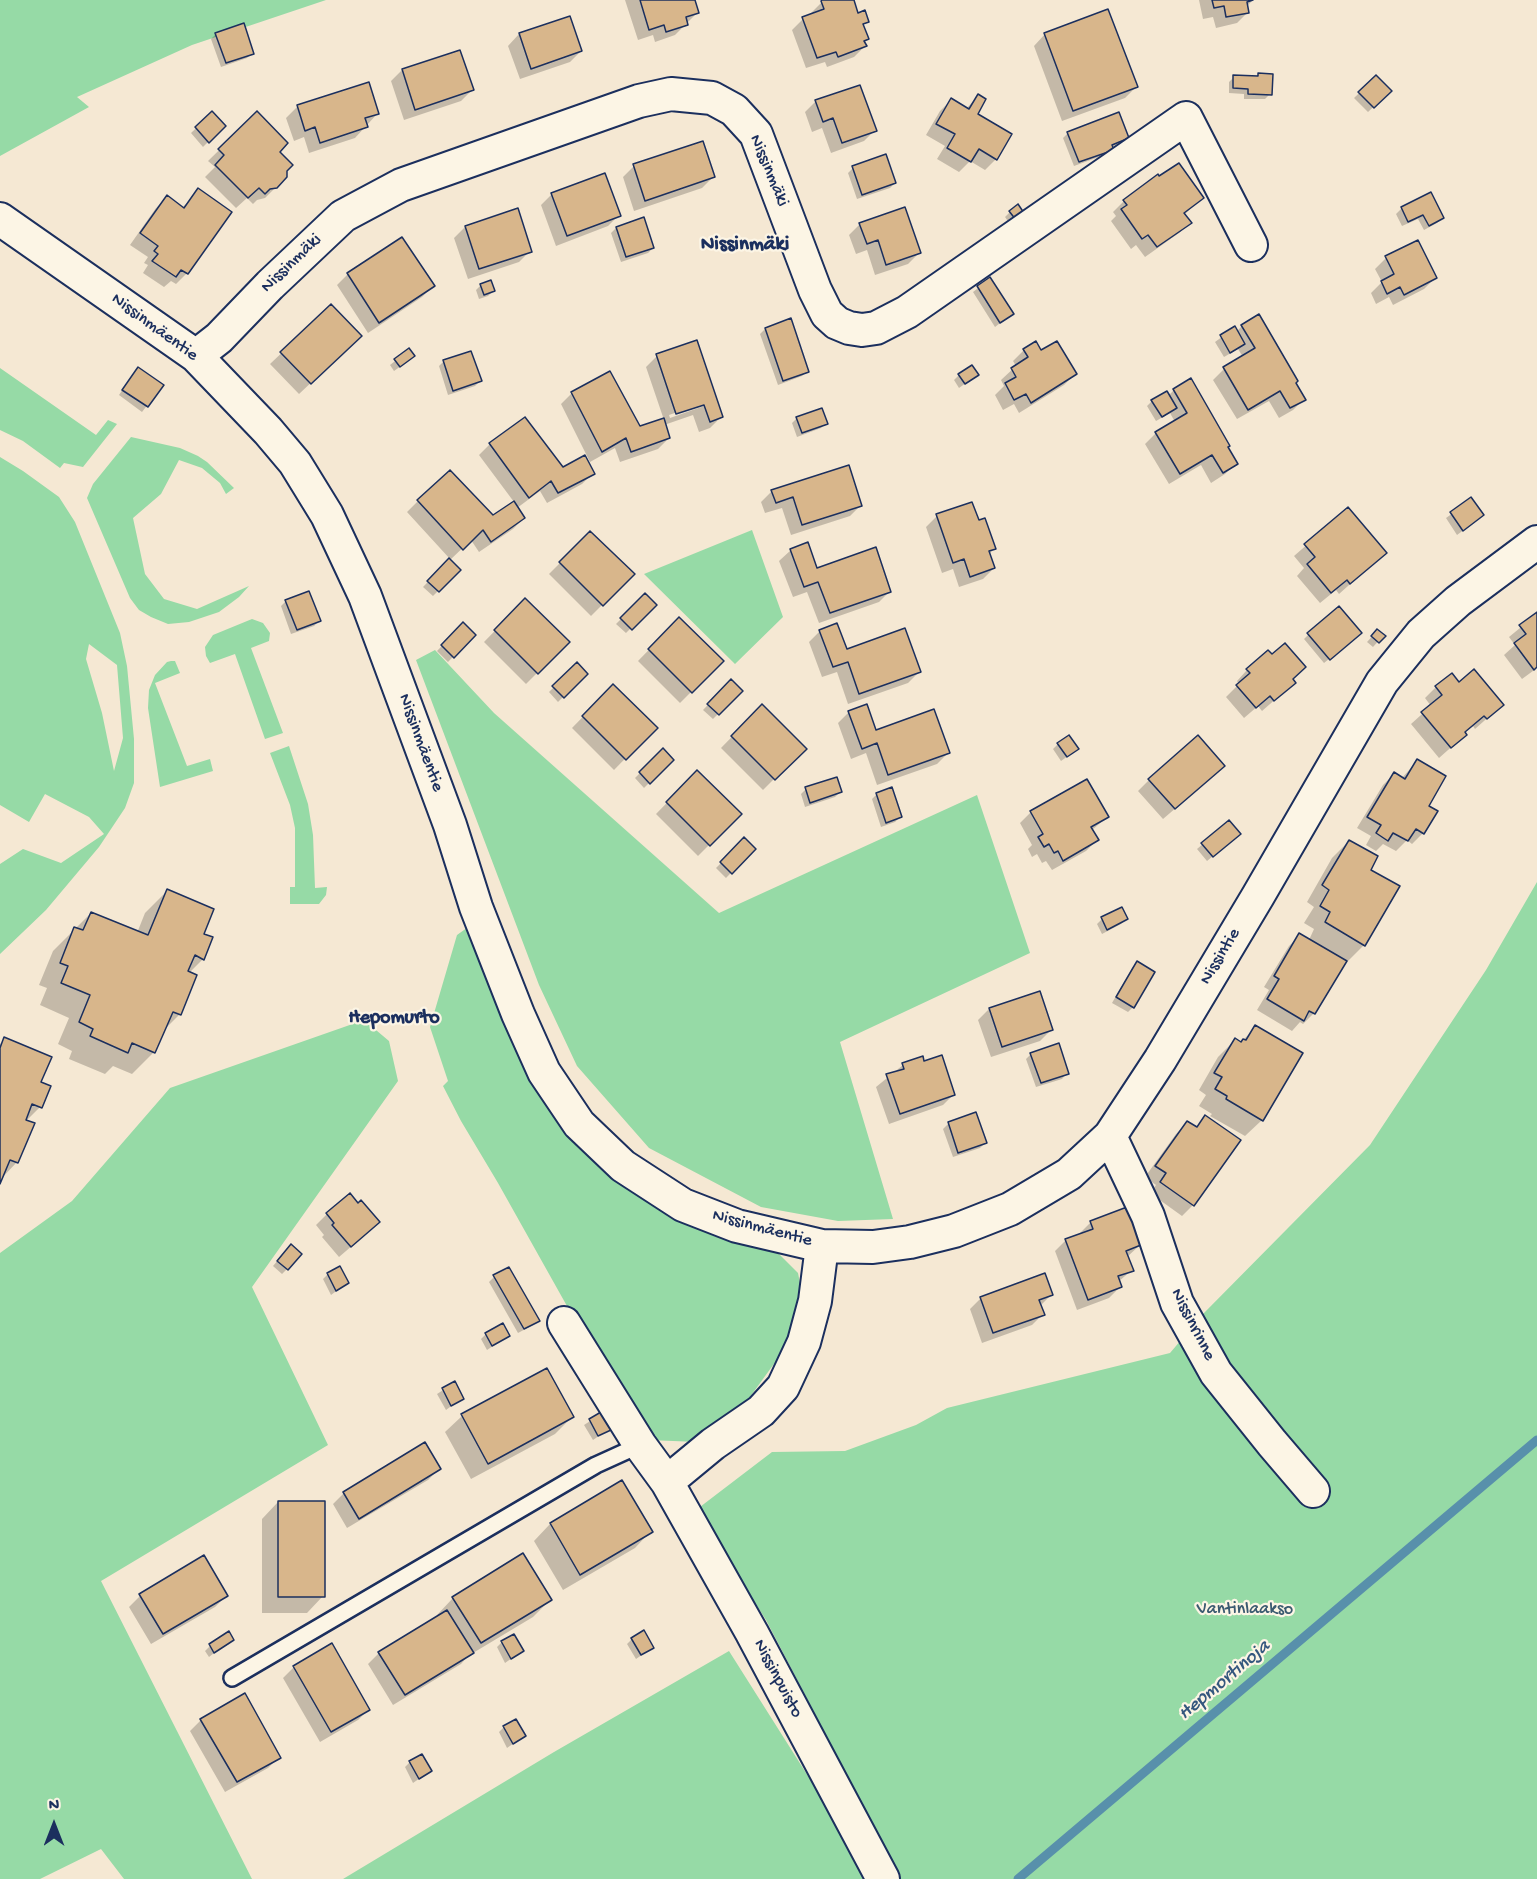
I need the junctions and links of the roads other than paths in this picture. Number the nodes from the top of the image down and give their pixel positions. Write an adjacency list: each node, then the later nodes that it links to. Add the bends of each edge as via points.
1 (0, 219): 3 (street, Nissinmäentie)
2 (1251, 245): 3 (street, Nissinmäki, via 1186,118 907,312 876,328 849,328 827,314 815,290 756,134 734,110 712,98 671,94 639,101 401,185 343,216 219,339)
3 (196, 356): 6 (street, Nissinmäentie, via 295,463 327,515 365,596 518,1014 543,1072 579,1124 623,1166 683,1205 737,1226)
4 (1537, 542): 5 (street, Nissintie, via 1421,634 1382,682 1160,1060)
5 (1110, 1136): 6 (street, Nissintie, via 1069,1174 1010,1209 954,1231 873,1248); 10 (street, Nissinrinne, via 1148,1216 1177,1303 1216,1373)
6 (822, 1246): 9 (street, via 815,1301 804,1342 783,1387 761,1411)
7 (564, 1323): 8 (street, Nissinpuisto)
8 (640, 1445): 9 (street, Nissinpuisto); 11 (lane, via 596,1465)
9 (667, 1482): 12 (street, Nissinpuisto)
10 (1313, 1491)
11 (232, 1677)
12 (883, 1879)

